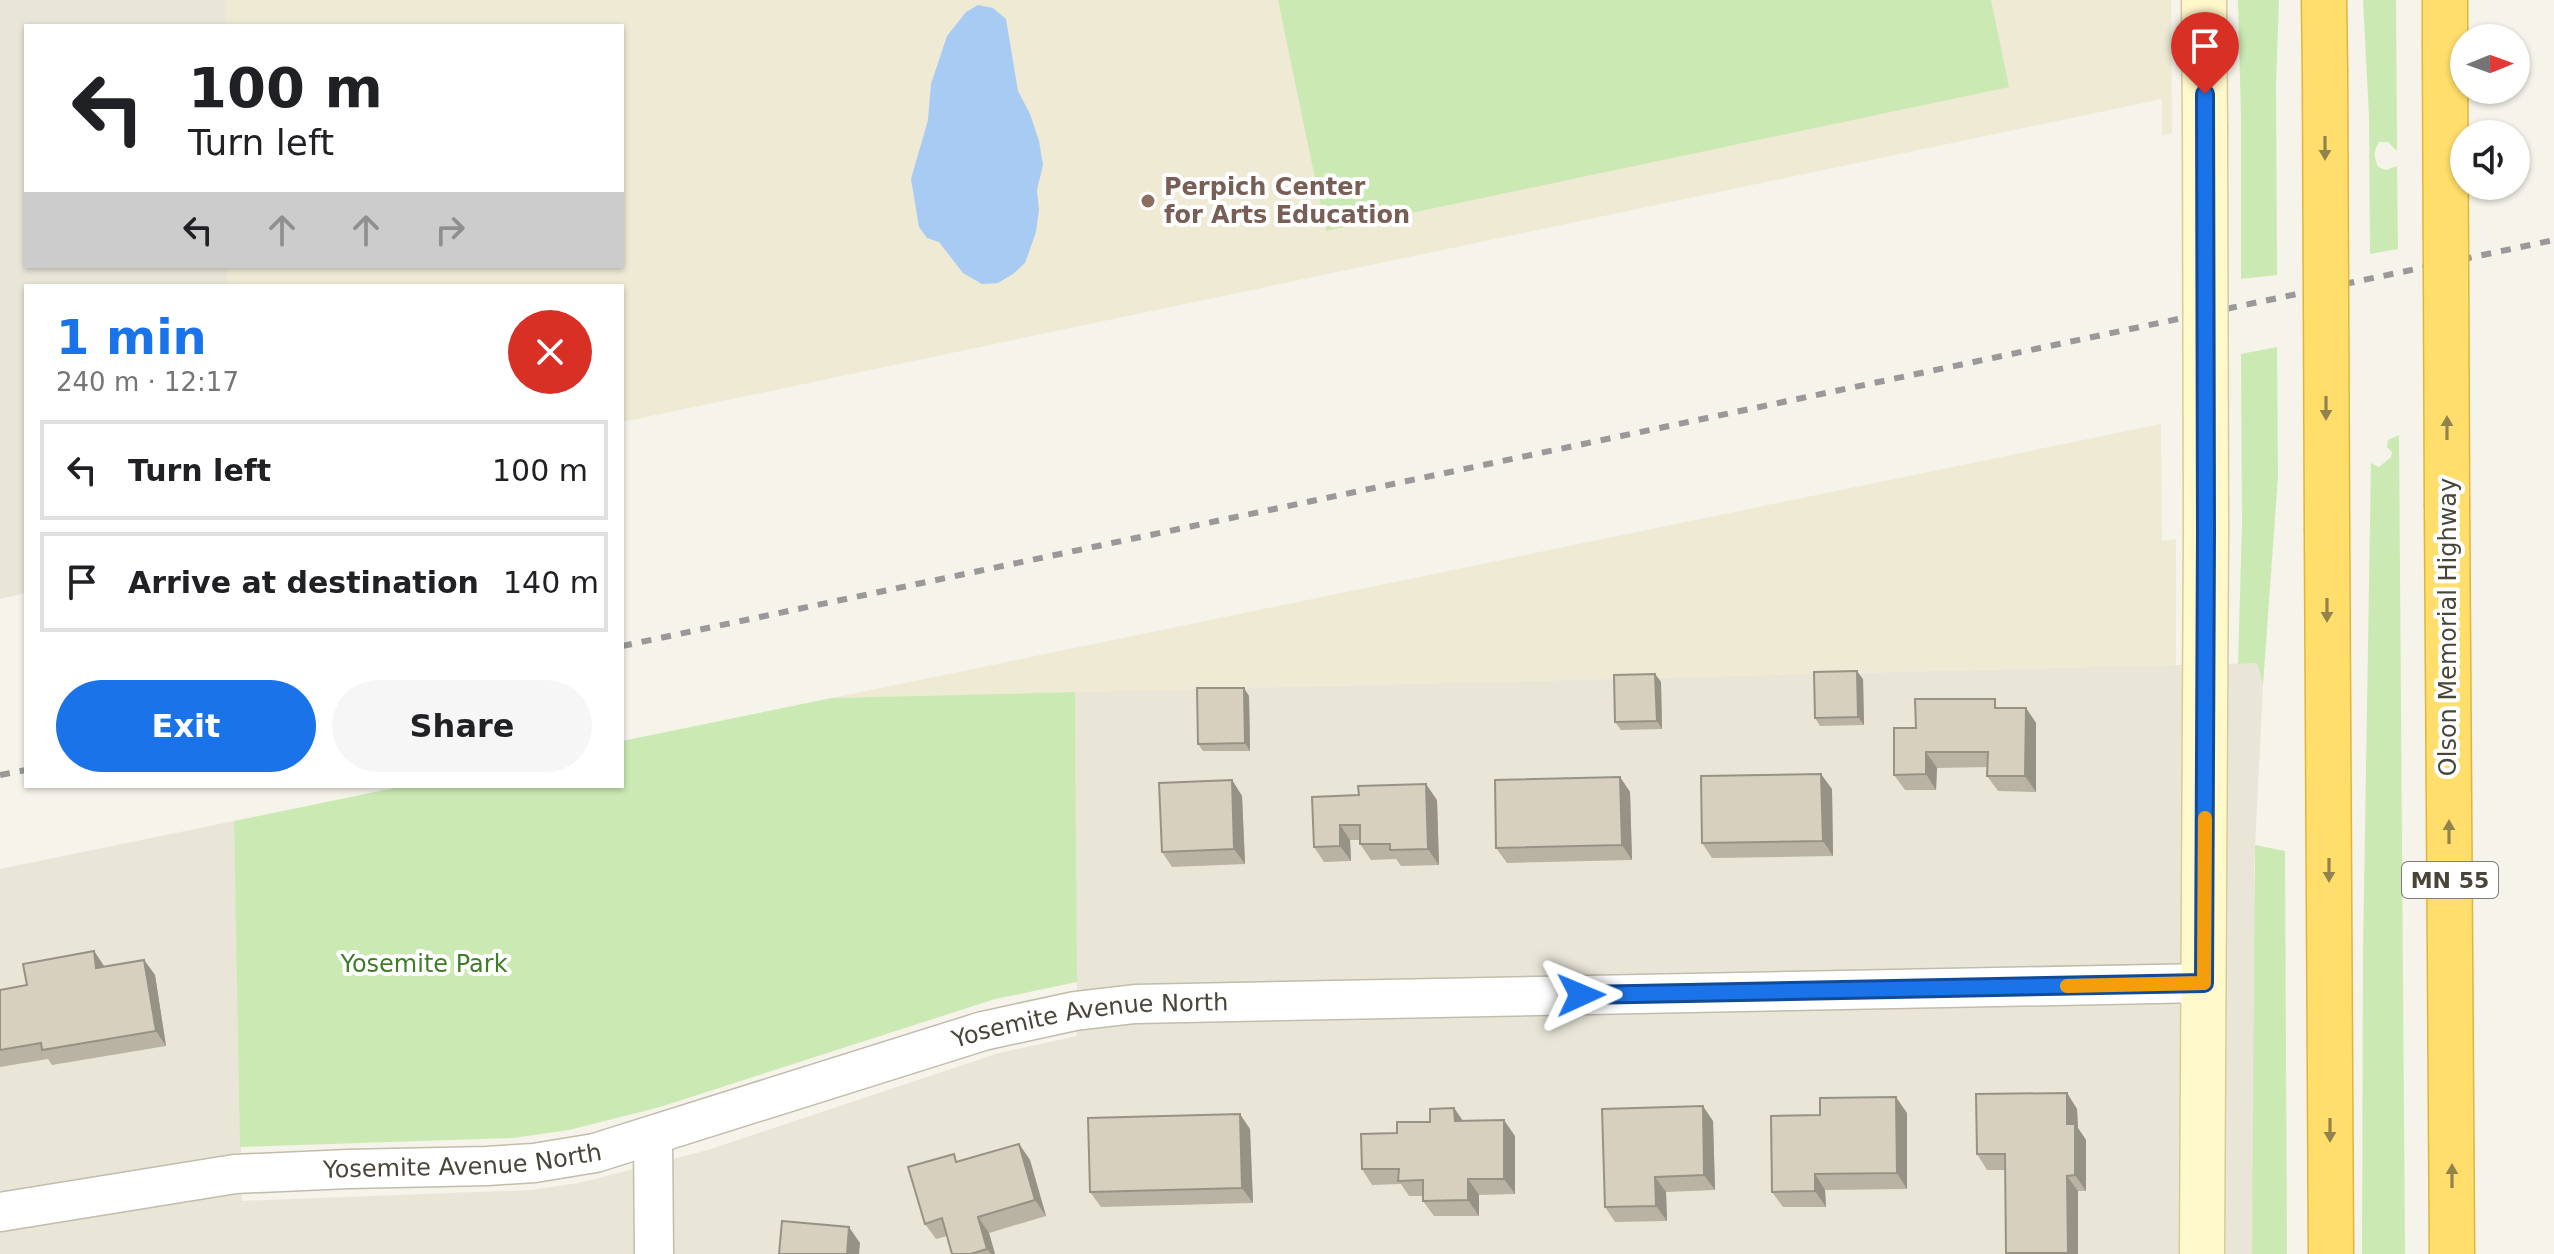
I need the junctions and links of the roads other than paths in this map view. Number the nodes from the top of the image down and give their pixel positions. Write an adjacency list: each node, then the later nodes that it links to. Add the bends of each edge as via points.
1 (2204, 0): 4 (street, bridge)
2 (2324, 0): 9 (highway, one-way to 9, bridge)
3 (2445, 0): 10 (highway, Olson Memorial Highway / MN 55, one-way to 3, bridge)
4 (2204, 983): 5 (street, Yosemite Avenue North, via 1135,1004 983,1031); 8 (street)
5 (653, 1137): 6 (street, Yosemite Avenue North, via 534,1163 235,1174); 7 (street)
6 (0, 1212)
7 (654, 1254)
8 (2202, 1254)
9 (2331, 1254)
10 (2452, 1254)

